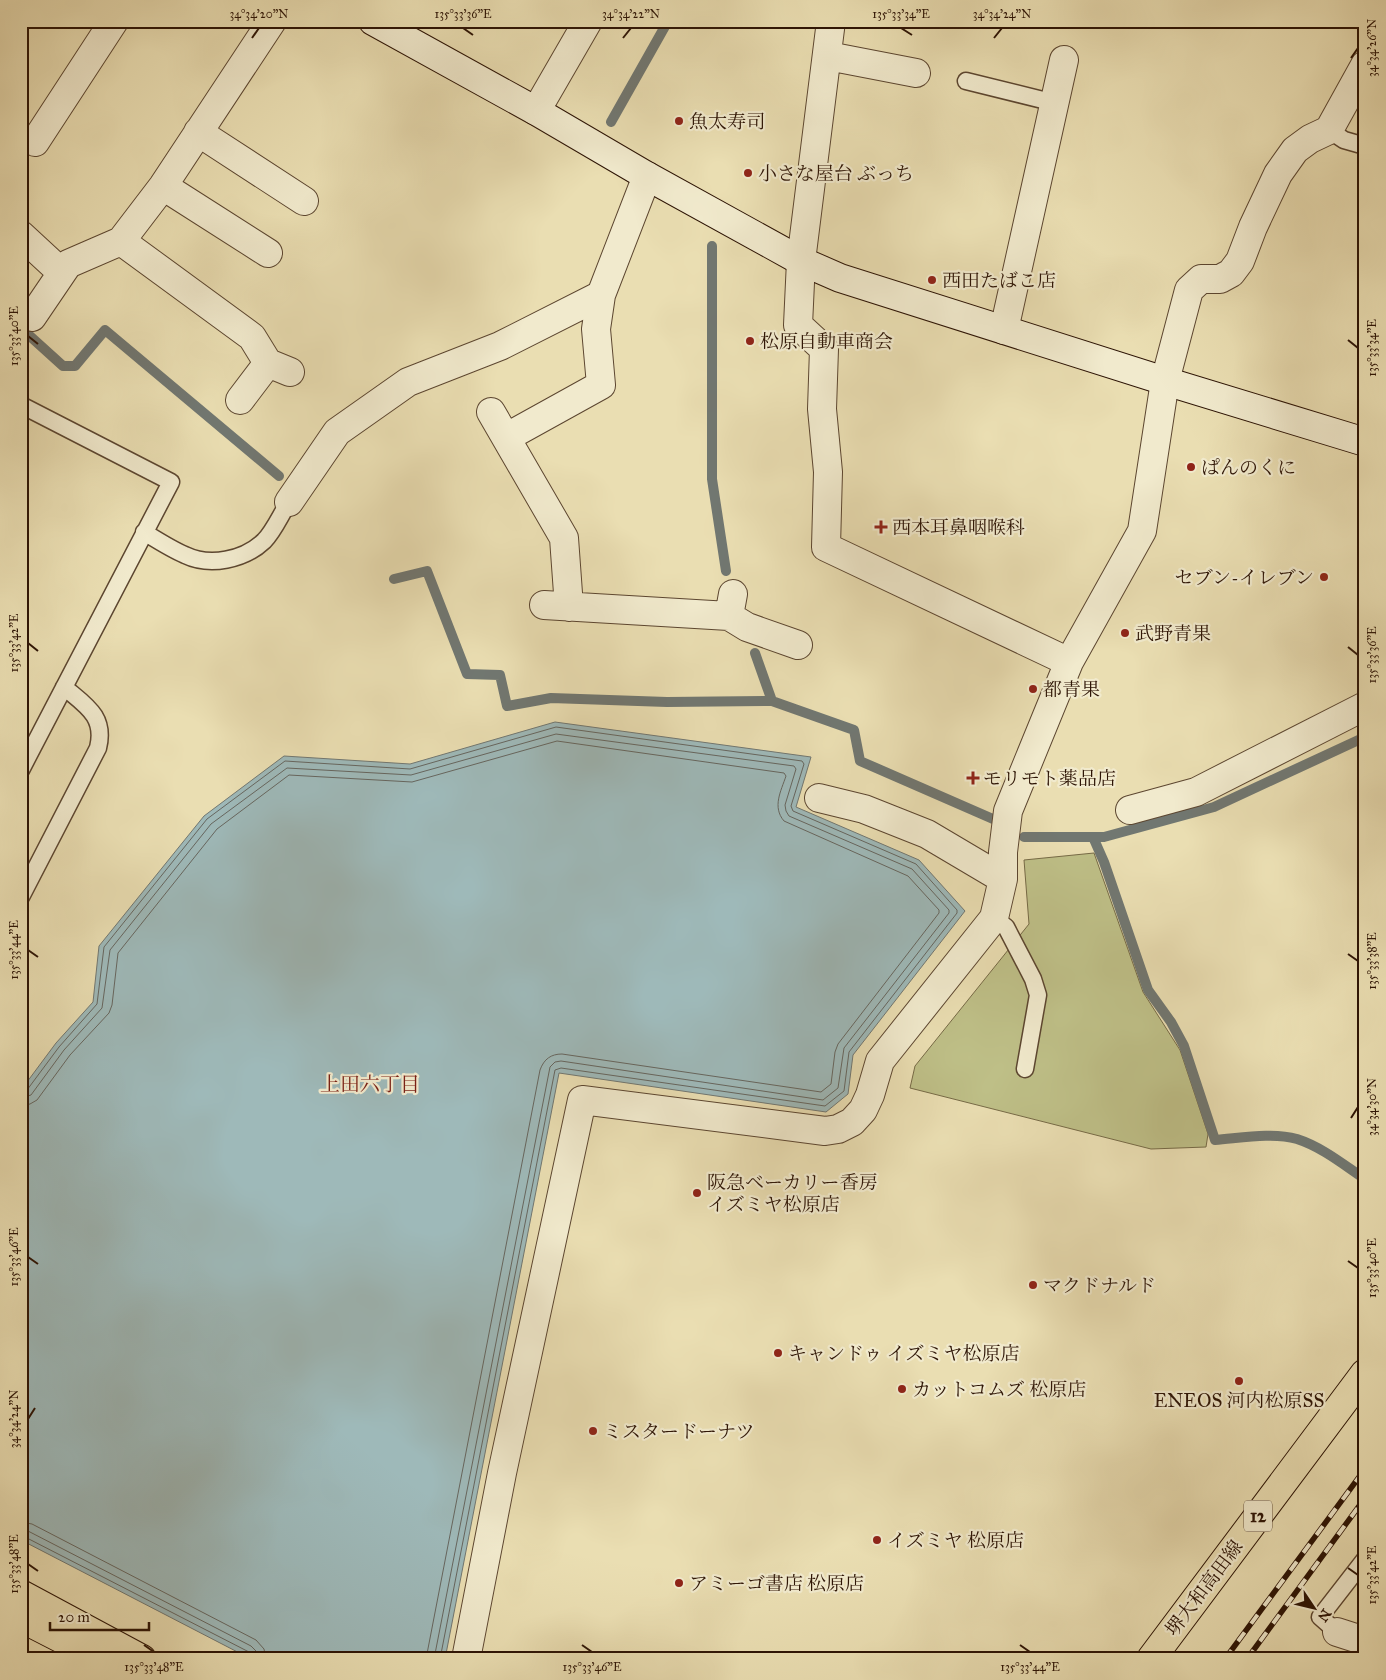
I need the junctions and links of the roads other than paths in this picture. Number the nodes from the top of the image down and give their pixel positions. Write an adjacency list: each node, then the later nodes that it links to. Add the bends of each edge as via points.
1 (114, 21): 15 (street)
2 (272, 21): 14 (street)
3 (373, 21): 12 (street)
4 (588, 21): 12 (street)
5 (831, 21): 6 (street)
6 (828, 56): 9 (street); 23 (street)
7 (1064, 60): 11 (street)
8 (1365, 64): 13 (street)
9 (916, 73)
10 (966, 81): 11 (lane)
11 (1055, 103): 27 (street)
12 (536, 111): 17 (street)
13 (1329, 130): 16 (lane, via 1344,140); 28 (street, via 1310,138 1296,150 1278,174 1240,261 1231,273 1220,280 1201,278 1189,290)
14 (198, 132): 18 (street); 19 (street)
15 (35, 142)
16 (1365, 146)
17 (647, 176): 23 (street); 25 (street)
18 (163, 186): 21 (street); 22 (street)
19 (304, 201)
20 (21, 235): 24 (street)
21 (121, 241): 24 (street, via 68,264); 29 (street, via 252,337 279,368)
22 (268, 254)
23 (801, 261): 27 (street, via 840,278); 37 (street, via 798,325 824,349 822,409 828,472 826,547)
24 (61, 272): 26 (street)
25 (601, 295): 32 (street, via 596,328 601,385); 34 (street, via 500,346 408,382 337,432)
26 (32, 316)
27 (1004, 330): 28 (street)
28 (1165, 381): 33 (street); 37 (street, via 1142,531)
29 (240, 400)
30 (21, 405): 35 (lane, via 170,482)
31 (491, 412): 32 (street)
32 (507, 437): 36 (street, via 564,538 556,606 731,605 747,627)
33 (1365, 442)
34 (289, 502): 35 (lane, via 265,540 241,556 227,560 199,560 185,556)
35 (144, 532): 38 (lane)
36 (798, 645)
37 (1069, 662): 43 (street, via 1008,811)
38 (64, 687): 40 (lane); 44 (lane, via 93,712 98,720 100,739)
39 (1365, 706): 42 (street, via 1196,792)
40 (21, 770)
41 (819, 798): 43 (street, via 864,809 927,834)
42 (1130, 810)
43 (1003, 879): 45 (street)
44 (21, 896)
45 (994, 918): 46 (lane, via 1006,927 1033,979 1038,996); 55 (street, via 880,1061 863,1110 852,1122 838,1129 825,1131 582,1100 502,1473)
46 (1025, 1069)
47 (1365, 1373): 56 (main road, 堺大和高田線 / 12)
48 (1365, 1559): 51 (lane, via 1320,1616)
49 (21, 1594): 54 (main road)
50 (21, 1618): 53 (main road)
51 (1337, 1632): 52 (street)
52 (1365, 1641)
53 (101, 1659)
54 (142, 1659)
55 (466, 1659)
56 (1151, 1659)

